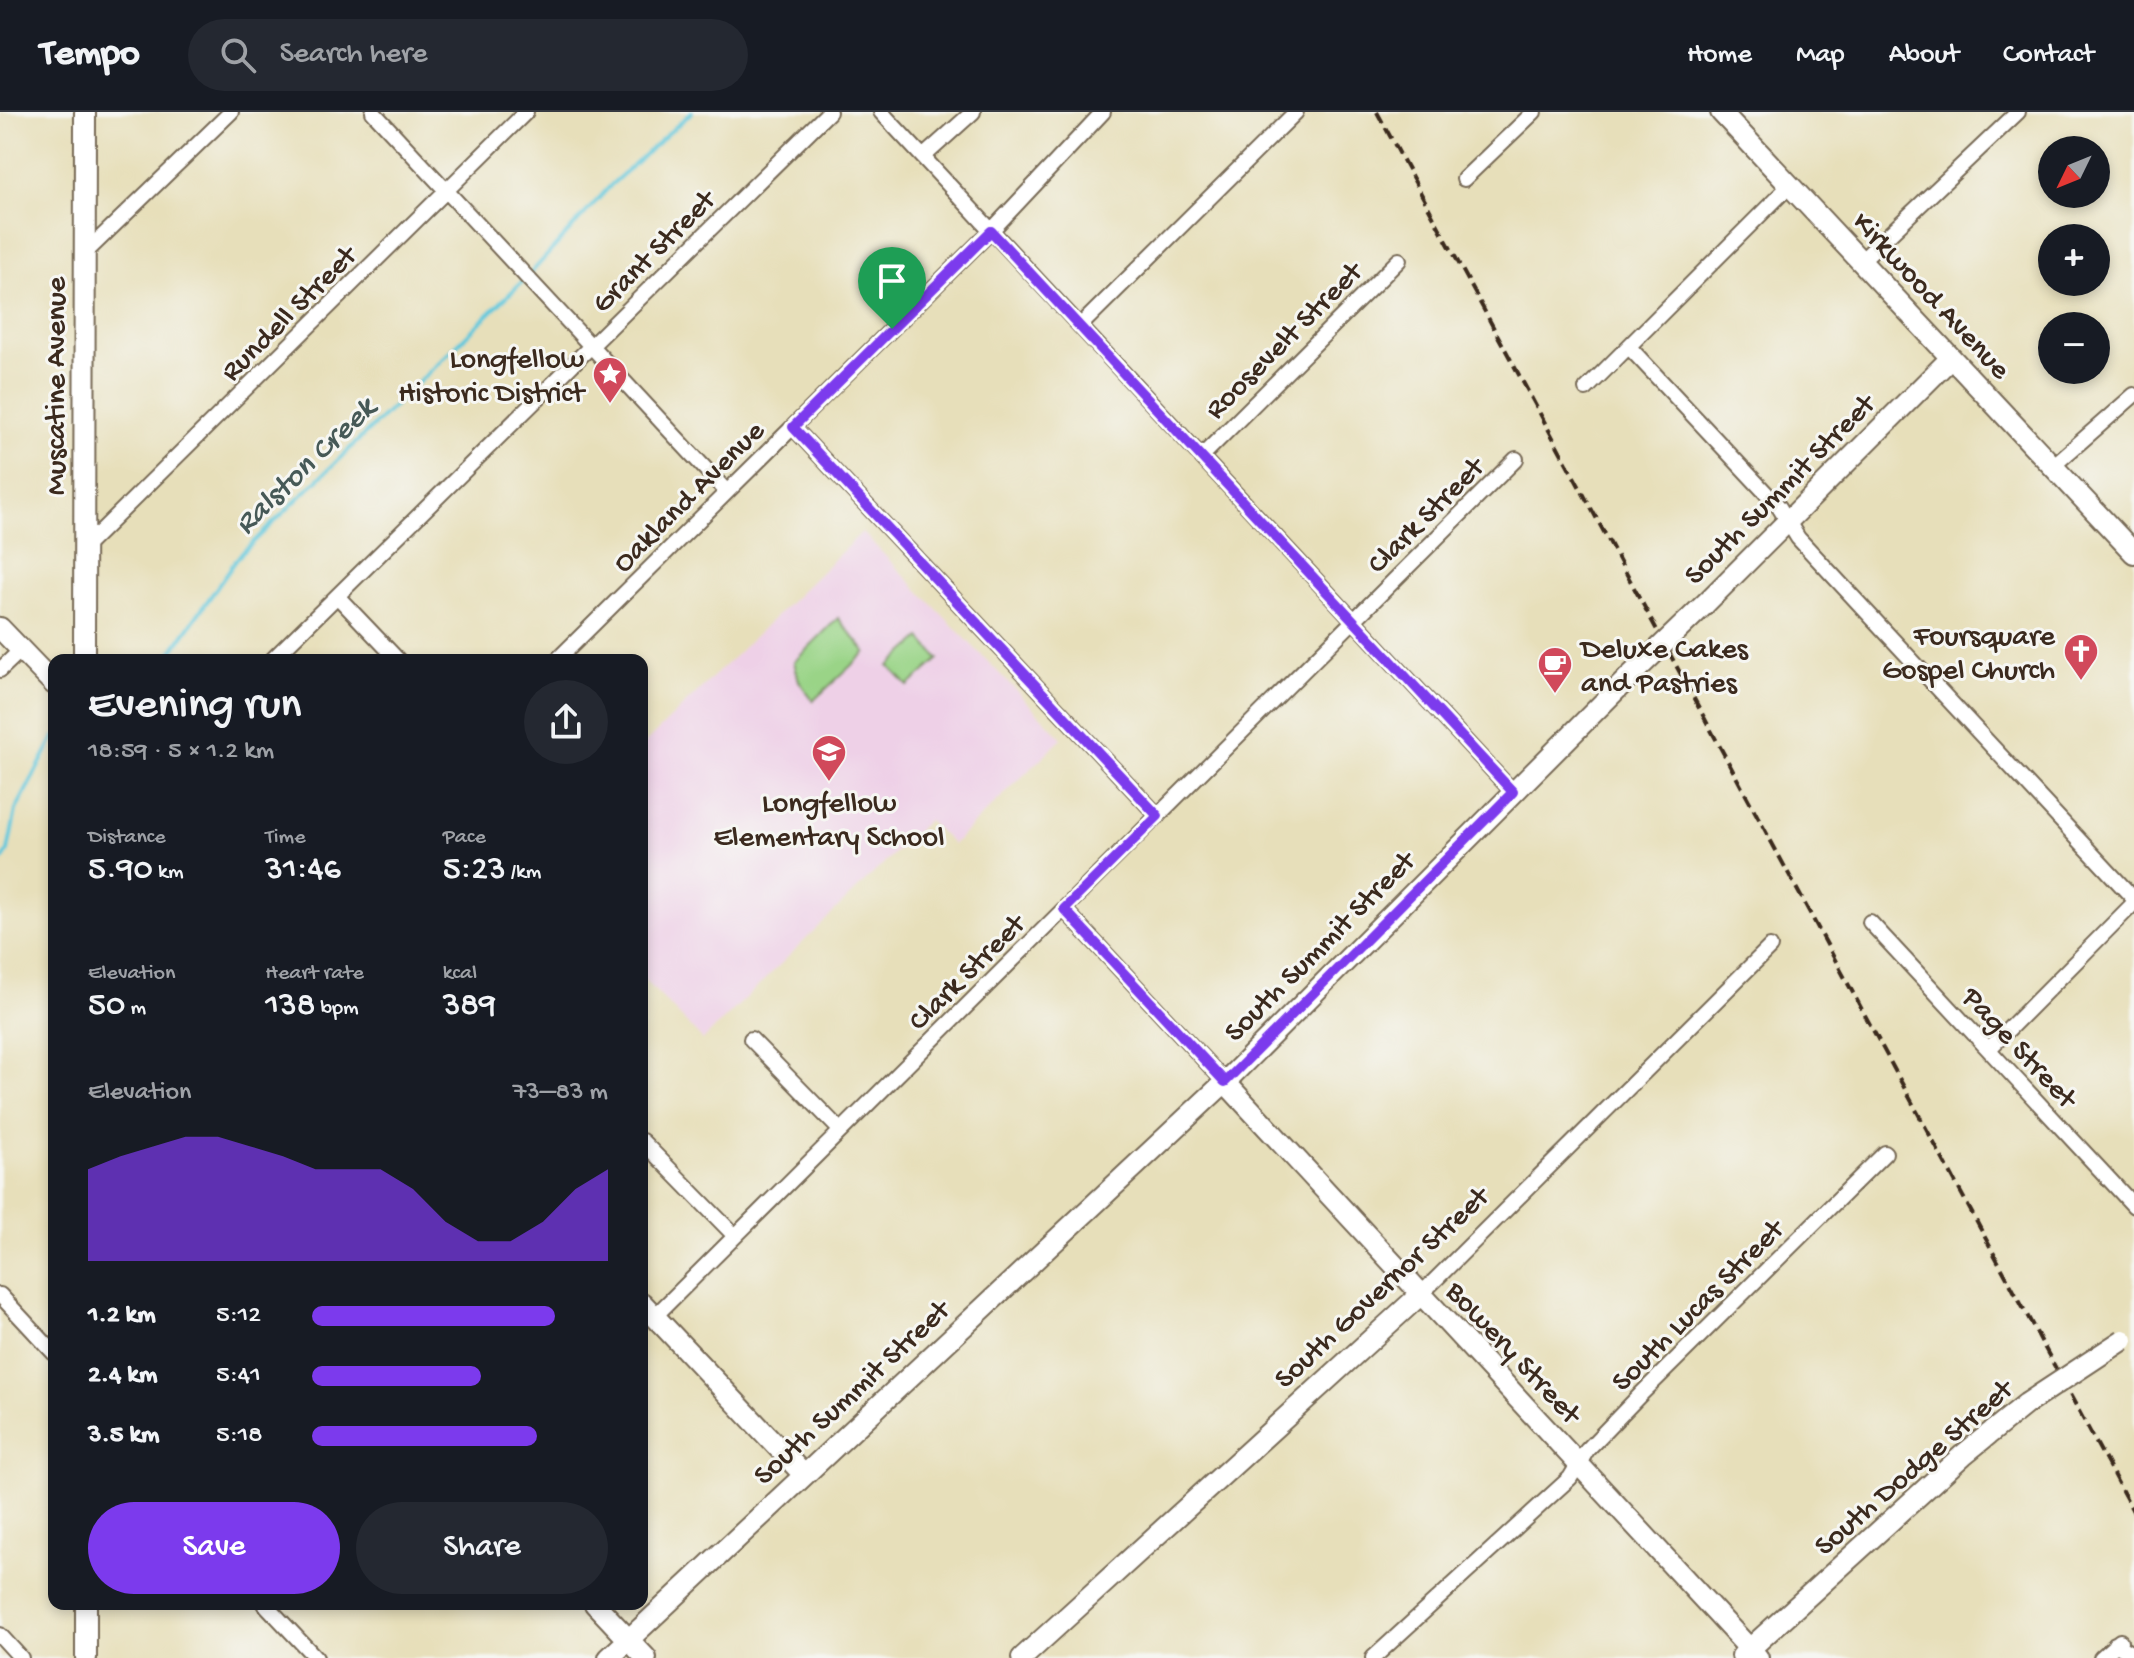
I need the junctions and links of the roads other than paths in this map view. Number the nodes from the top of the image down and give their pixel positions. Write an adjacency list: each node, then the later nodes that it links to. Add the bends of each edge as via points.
1 (85, 112): 18 (street, Muscatine Avenue)
2 (231, 112): 18 (street)
3 (373, 112): 16 (street)
4 (526, 112): 16 (street, Rundell Street)
5 (829, 112): 22 (street, Grant Street)
6 (881, 112): 13 (street)
7 (973, 112): 13 (street)
8 (1103, 112): 17 (street, Oakland Avenue)
9 (1296, 112): 21 (street)
10 (1534, 112): 14 (street)
11 (2018, 112): 20 (street)
12 (1727, 114): 15 (street, Kirkwood Avenue)
13 (923, 157): 17 (street)
14 (1464, 179)
15 (1790, 185): 20 (street, Kirkwood Avenue); 23 (street)
16 (446, 191): 22 (street); 33 (street, Rundell Street)
17 (991, 231): 21 (street); 27 (street, Oakland Avenue)
18 (84, 254): 33 (street, Muscatine Avenue)
19 (1399, 260): 28 (street, Roosevelt Street)
20 (1861, 261): 24 (street, Kirkwood Avenue)
21 (1080, 326): 28 (street)
22 (591, 346): 31 (street); 35 (street, Grant Street)
23 (1629, 347): 25 (street); 32 (street)
24 (1951, 358): 30 (street, Kirkwood Avenue); 32 (street, South Summit Street)
25 (1586, 389)
26 (2134, 395): 30 (street)
27 (793, 427): 31 (street, Oakland Avenue); 46 (street)
28 (1202, 456): 36 (street)
29 (1516, 459): 36 (street, Clark Street)
30 (2053, 466): 34 (street, Kirkwood Avenue)
31 (727, 492): 42 (street, Oakland Avenue)
32 (1788, 521): 45 (street, South Summit Street, bridge); 47 (street, via 1798,538)
33 (84, 548): 39 (street, Muscatine Avenue)
34 (2134, 553)
35 (337, 596): 40 (street, Grant Street); 41 (street)
36 (1353, 621): 45 (street); 46 (street, Clark Street)
37 (0, 628): 38 (street)
38 (21, 650): 43 (street); 44 (street)
39 (84, 654)
40 (278, 654)
41 (392, 654)
42 (563, 654)
43 (0, 670)
44 (48, 678)
45 (1513, 792): 53 (street, South Summit Street)
46 (1158, 816): 48 (street, Clark Street)
47 (2134, 901): 52 (street)
48 (1064, 909): 53 (street, Bowery Street); 54 (street, Clark Street)
49 (1870, 922): 52 (street, Page Street)
50 (1770, 947): 59 (street, South Governor Street)
51 (751, 1039): 54 (street)
52 (1989, 1049): 57 (street, Page Street)
53 (1225, 1082): 59 (street, Bowery Street); 67 (street, South Summit Street)
54 (841, 1131): 58 (street, Clark Street)
55 (648, 1147): 58 (street)
56 (1885, 1153): 66 (street, South Lucas Street, via 1641,1394)
57 (2134, 1206)
58 (735, 1236): 62 (street, Clark Street)
59 (1421, 1294): 66 (street, Bowery Street); 80 (street, South Governor Street)
60 (0, 1295): 61 (street)
61 (12, 1307): 63 (street); 65 (street)
62 (648, 1310): 67 (street)
63 (0, 1318)
64 (2129, 1336): 73 (street, South Dodge Street, bridge, via 2026,1404 1963,1455)
65 (48, 1346)
66 (1579, 1464): 73 (street, Bowery Street); 81 (street, South Lucas Street)
67 (804, 1475): 72 (street, South Summit Street)
68 (86, 1610): 76 (street)
69 (271, 1610): 77 (street)
70 (601, 1610): 72 (street)
71 (0, 1635): 75 (street)
72 (628, 1639): 78 (street, South Summit Street); 79 (street)
73 (1749, 1655)
74 (2134, 1655): 82 (street, via 2118,1642)
75 (21, 1658)
76 (86, 1658)
77 (316, 1658)
78 (609, 1658)
79 (646, 1658)
80 (1022, 1658)
81 (1373, 1658)
82 (2101, 1658)

